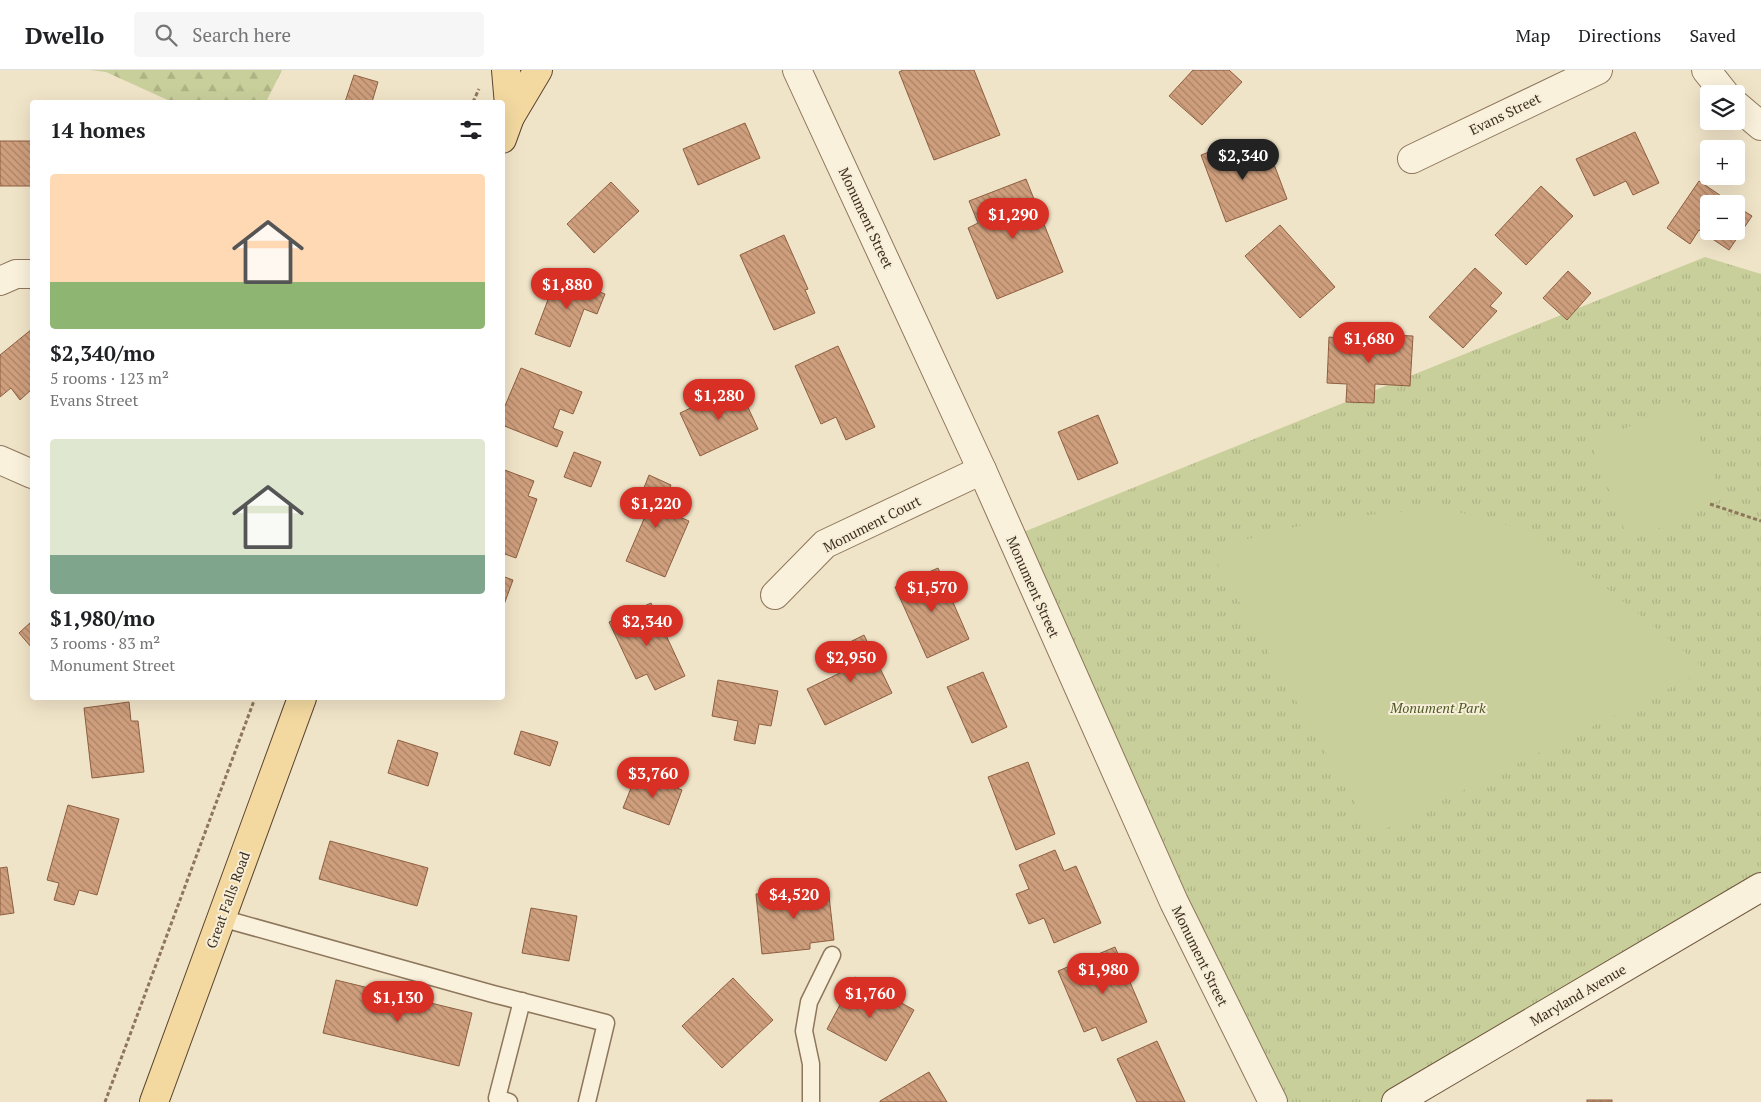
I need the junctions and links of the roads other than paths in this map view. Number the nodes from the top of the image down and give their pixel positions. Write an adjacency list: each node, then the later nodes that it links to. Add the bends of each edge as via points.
1 (506, 70): 9 (main road)
2 (538, 70): 9 (main road)
3 (797, 70): 14 (street, Monument Street)
4 (1598, 70): 10 (street, Evans Street)
5 (1706, 70): 6 (street)
6 (1718, 85)
7 (1745, 113): 8 (street)
8 (1761, 126)
9 (506, 128)
10 (1412, 159)
11 (30, 274): 12 (street, via 16,274)
12 (0, 281)
13 (0, 460): 15 (street)
14 (982, 470): 16 (street, Monument Court, via 825,544); 26 (street, Monument Street, via 1174,902)
15 (30, 473)
16 (775, 595)
17 (301, 700): 19 (main road, Great Falls Road)
18 (1761, 887): 27 (street, Maryland Avenue)
19 (221, 918): 21 (lane); 22 (main road, Great Falls Road)
20 (832, 956): 25 (lane, via 809,1002 804,1031 811,1064)
21 (522, 1001): 23 (lane, via 498,1098); 24 (lane, via 606,1023)
22 (154, 1102)
23 (509, 1102)
24 (587, 1102)
25 (811, 1102)
26 (1273, 1102)
27 (1396, 1102)

